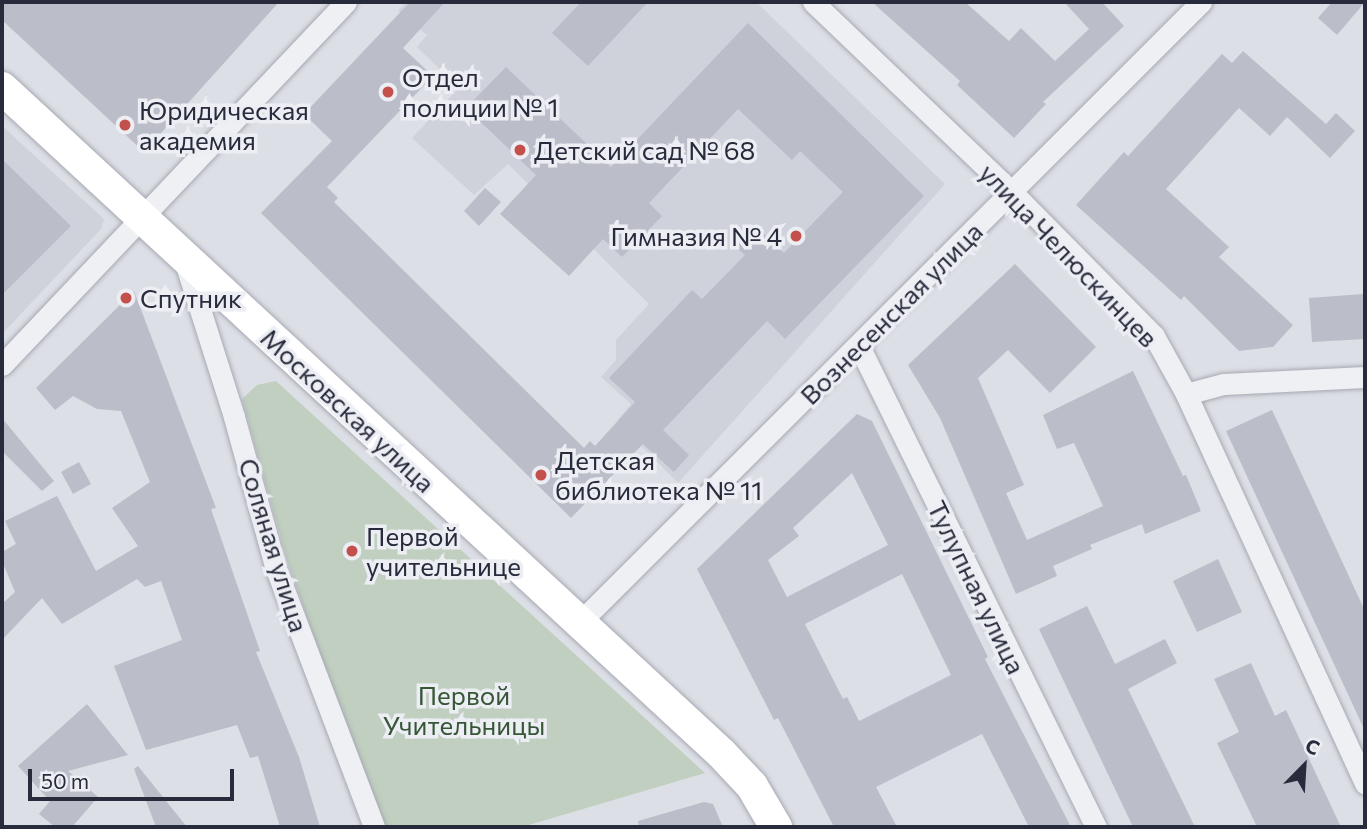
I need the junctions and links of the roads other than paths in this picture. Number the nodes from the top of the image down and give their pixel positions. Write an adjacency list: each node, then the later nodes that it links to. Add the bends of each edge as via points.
1 (346, 2): 6 (street)
2 (813, 2): 5 (street, улица Челюскинцев)
3 (1201, 2): 5 (street, Вознесенская улица)
4 (2, 88): 6 (main road, Московская улица)
5 (1011, 191): 8 (street, Вознесенская улица); 11 (street, улица Челюскинцев, via 1154,336)
6 (141, 219): 7 (main road, Московская улица); 9 (street)
7 (184, 259): 12 (main road, Московская улица); 14 (street, Соляная улица, via 275,566)
8 (859, 346): 12 (street, Вознесенская улица); 16 (street, Тулупная улица)
9 (2, 365)
10 (1365, 377): 11 (street, via 1224,384)
11 (1186, 394): 13 (street, улица Челюскинцев)
12 (579, 623): 15 (main road, Московская улица, via 721,753 752,786)
13 (1365, 784)
14 (374, 827)
15 (776, 827)
16 (1096, 827)

